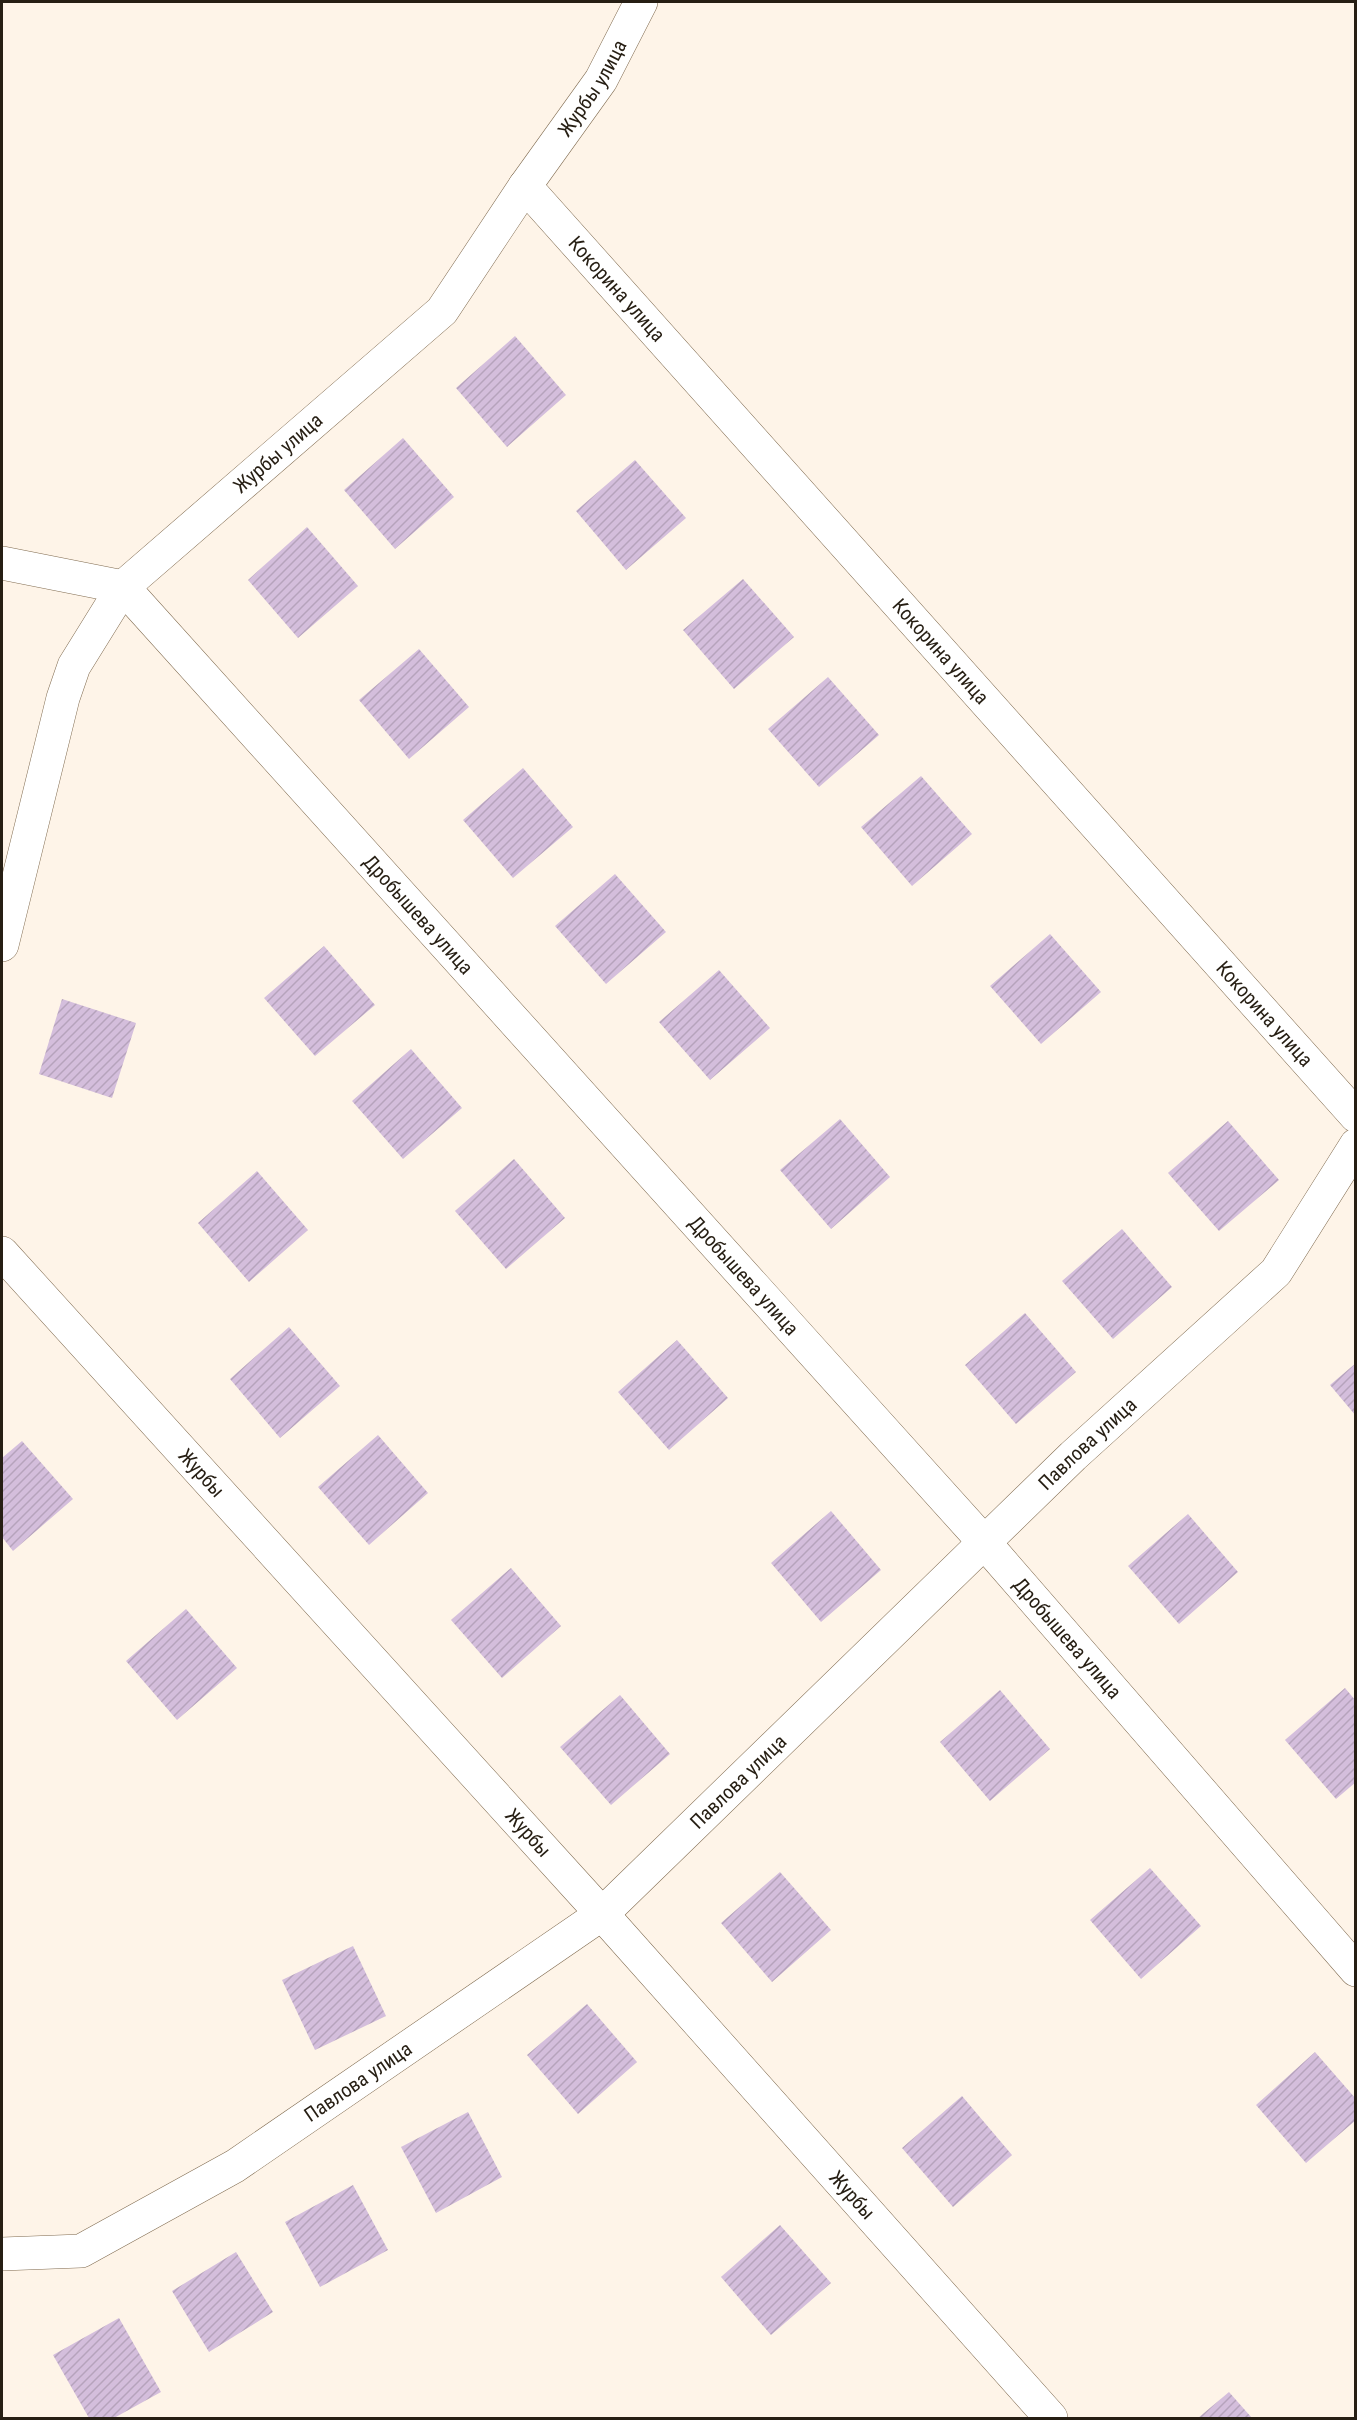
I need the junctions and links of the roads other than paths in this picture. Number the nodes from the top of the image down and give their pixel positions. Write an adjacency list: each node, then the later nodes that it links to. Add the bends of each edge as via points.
1 (641, 2): 2 (street, Журбы улица, via 601,80)
2 (525, 186): 4 (street, Журбы улица, via 442,311); 6 (street, Кокорина улица)
3 (2, 563): 4 (street)
4 (123, 587): 5 (street, Журбы улица, via 74,666 63,698); 9 (street, Дробышева улица)
5 (2, 945)
6 (1356, 1116)
7 (1356, 1145): 9 (street, Павлова улица, via 1276,1272 1072,1456)
8 (2, 1253): 10 (street, Журбы)
9 (984, 1542): 10 (street, Павлова улица); 11 (street, Дробышева улица)
10 (602, 1914): 12 (street, Павлова улица, via 235,2166 81,2251); 13 (street, Журбы)
11 (1356, 1970)
12 (2, 2254)
13 (1051, 2418)

